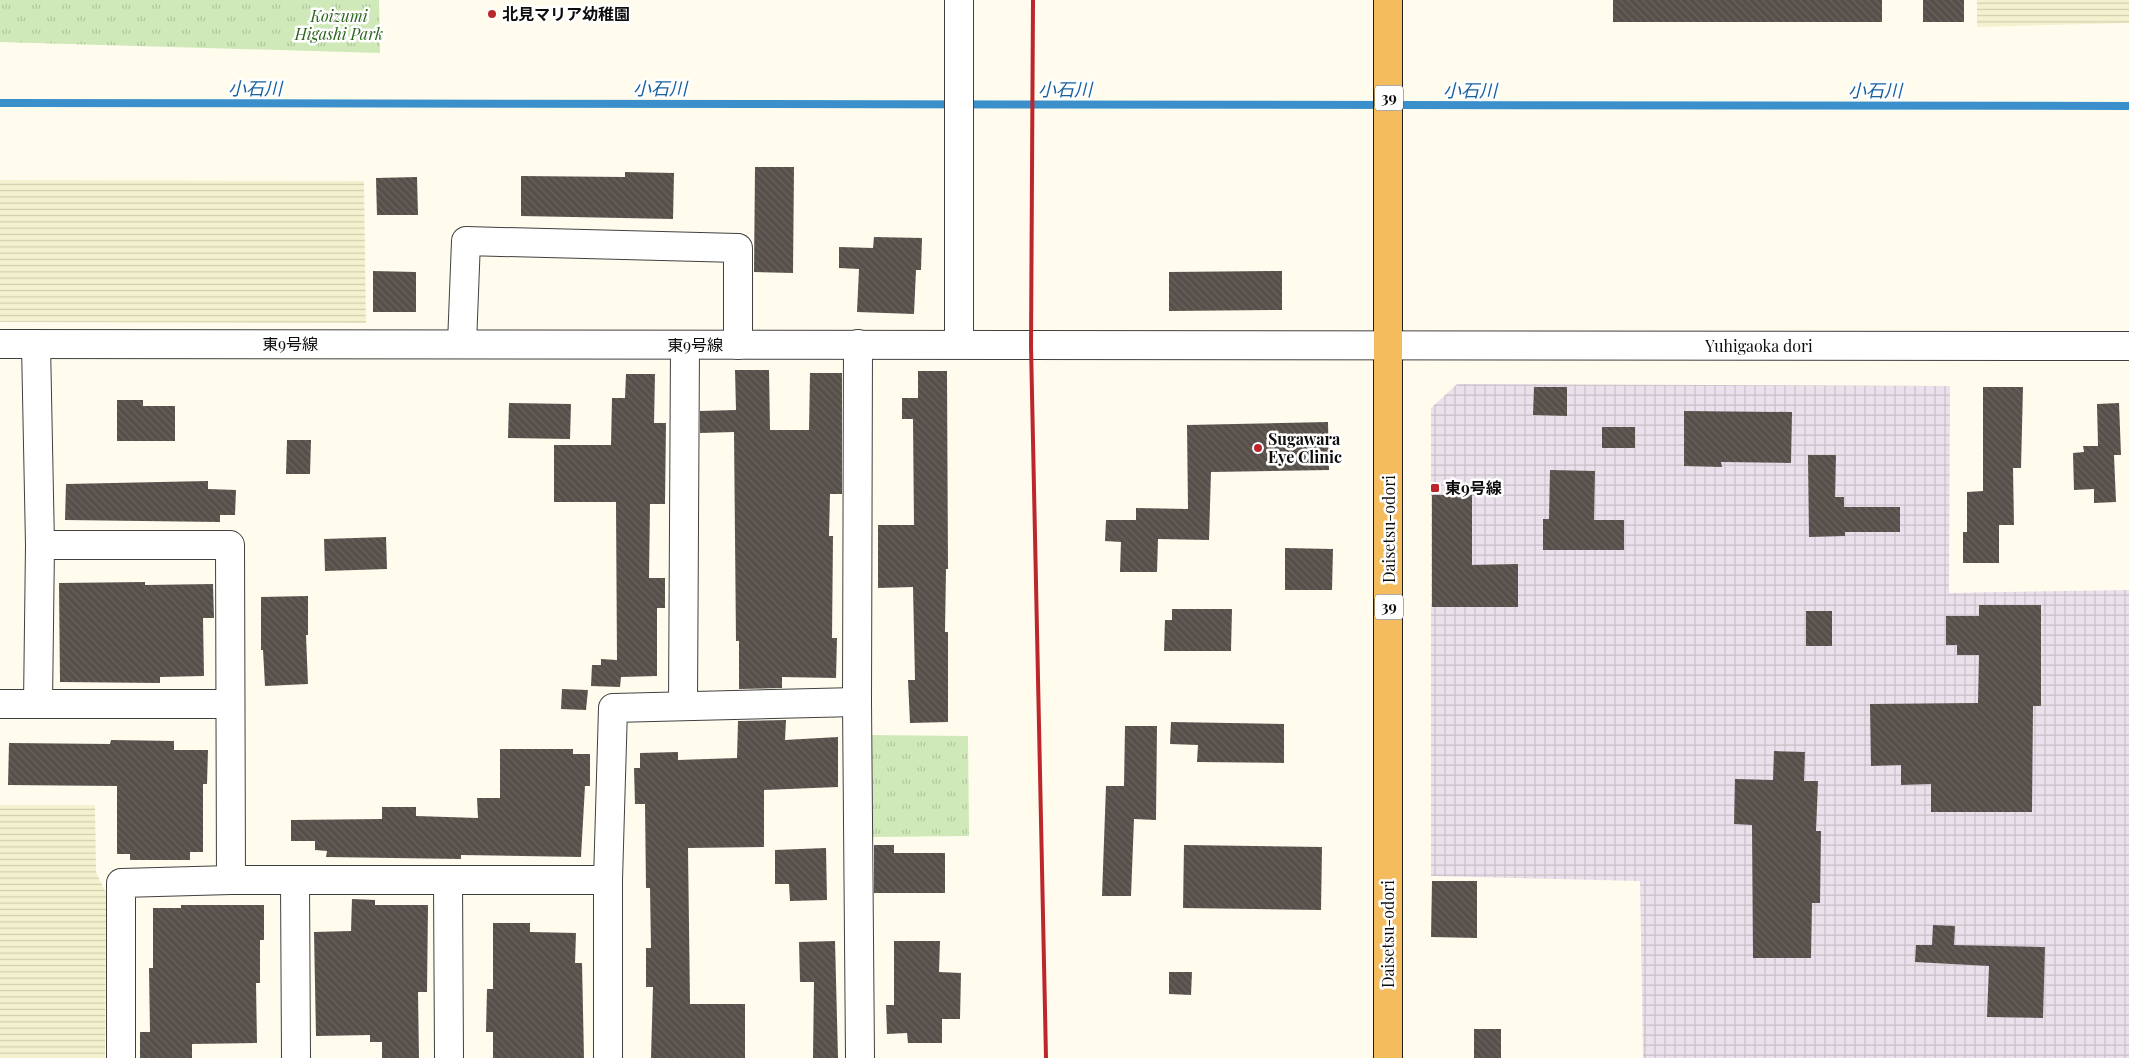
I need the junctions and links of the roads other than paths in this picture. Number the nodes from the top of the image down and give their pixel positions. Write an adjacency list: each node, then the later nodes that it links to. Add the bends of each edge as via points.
1 (960, 0): 3 (street)
2 (1388, 0): 9 (highway, Daisetsu-odori / 39)
3 (959, 343): 7 (street, 東9号線); 9 (street, 東9号線, via 1031,346)
4 (0, 344): 5 (street, 東9号線)
5 (36, 344): 6 (street, 東9号線); 12 (street)
6 (462, 344): 8 (street, via 466,241 738,248); 10 (street, 東9号線)
7 (858, 344): 8 (street, 東9号線); 13 (street)
8 (738, 345): 10 (street, 東9号線)
9 (1389, 345): 11 (street, Yuhigaoka dori); 27 (highway, Daisetsu-odori / 39)
10 (685, 346): 17 (street)
11 (2129, 346)
12 (40, 545): 15 (street); 16 (street, via 230,545)
13 (857, 702): 17 (street); 26 (street)
14 (0, 704): 15 (street)
15 (38, 704): 16 (street)
16 (230, 704): 18 (street)
17 (682, 705): 19 (street, via 613,708)
18 (231, 880): 20 (street); 22 (street, via 121,883)
19 (608, 880): 21 (street); 25 (street)
20 (294, 881): 21 (street); 23 (street)
21 (448, 881): 24 (street)
22 (121, 1058)
23 (296, 1058)
24 (449, 1058)
25 (608, 1058)
26 (860, 1058)
27 (1388, 1058)

